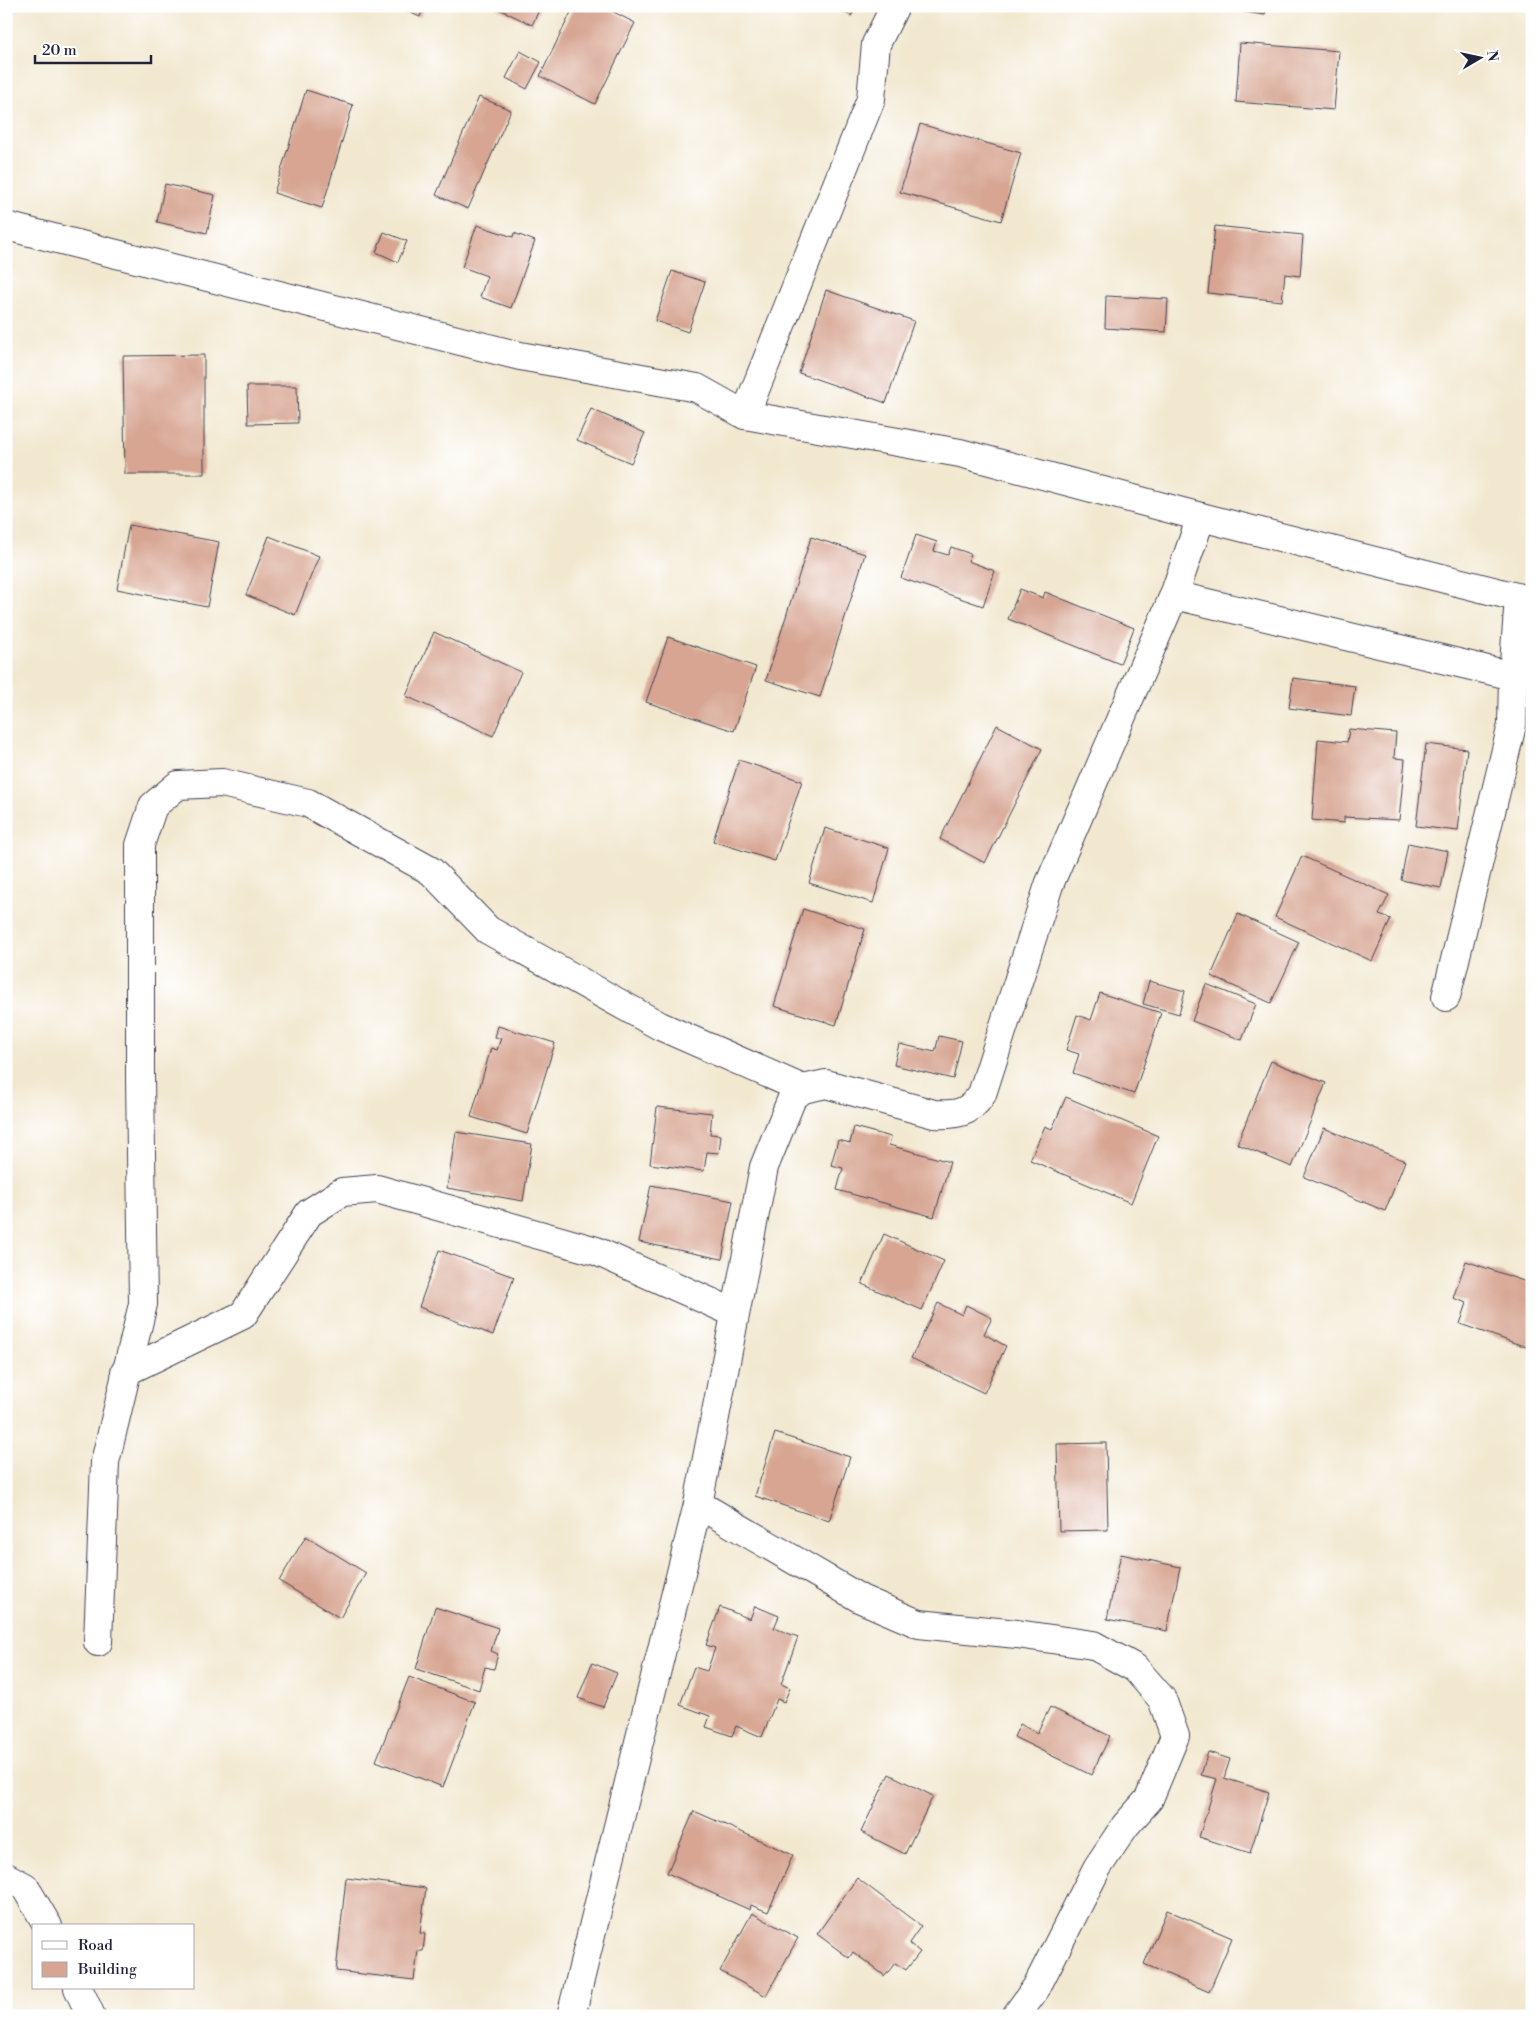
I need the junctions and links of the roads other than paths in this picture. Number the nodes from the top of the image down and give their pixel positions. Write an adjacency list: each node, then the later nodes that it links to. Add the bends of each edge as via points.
1 (895, 6): 3 (street, via 876,44 871,99)
2 (6, 226): 3 (street, via 520,356 697,388)
3 (745, 415): 4 (street, via 960,453)
4 (1201, 517): 5 (street); 6 (street)
5 (1174, 595): 7 (street); 10 (street, via 1049,885 982,1094 974,1107 952,1115 934,1114 826,1084)
6 (1526, 600): 7 (street)
7 (1513, 676): 8 (street)
8 (1522, 729): 9 (street)
9 (1446, 997)
10 (803, 1089): 11 (street, via 792,1098 764,1167); 12 (street, via 660,1026 488,930 431,870 308,803 222,782 178,785 153,806 140,845 143,1304)
11 (735, 1314): 12 (street, via 596,1251 377,1189 342,1192 309,1213 243,1315); 13 (street)
12 (125, 1372): 14 (street, via 105,1462)
13 (698, 1504): 19 (street); 20 (street, via 861,1599 919,1624 1093,1646 1136,1668 1162,1699 1175,1736 1149,1798 1096,1868 1036,1988)
14 (98, 1642)
15 (6, 1877): 16 (street, via 25,1887)
16 (47, 1924)
17 (79, 1990): 18 (street)
18 (91, 2016)
19 (571, 2016)
20 (1016, 2016)

